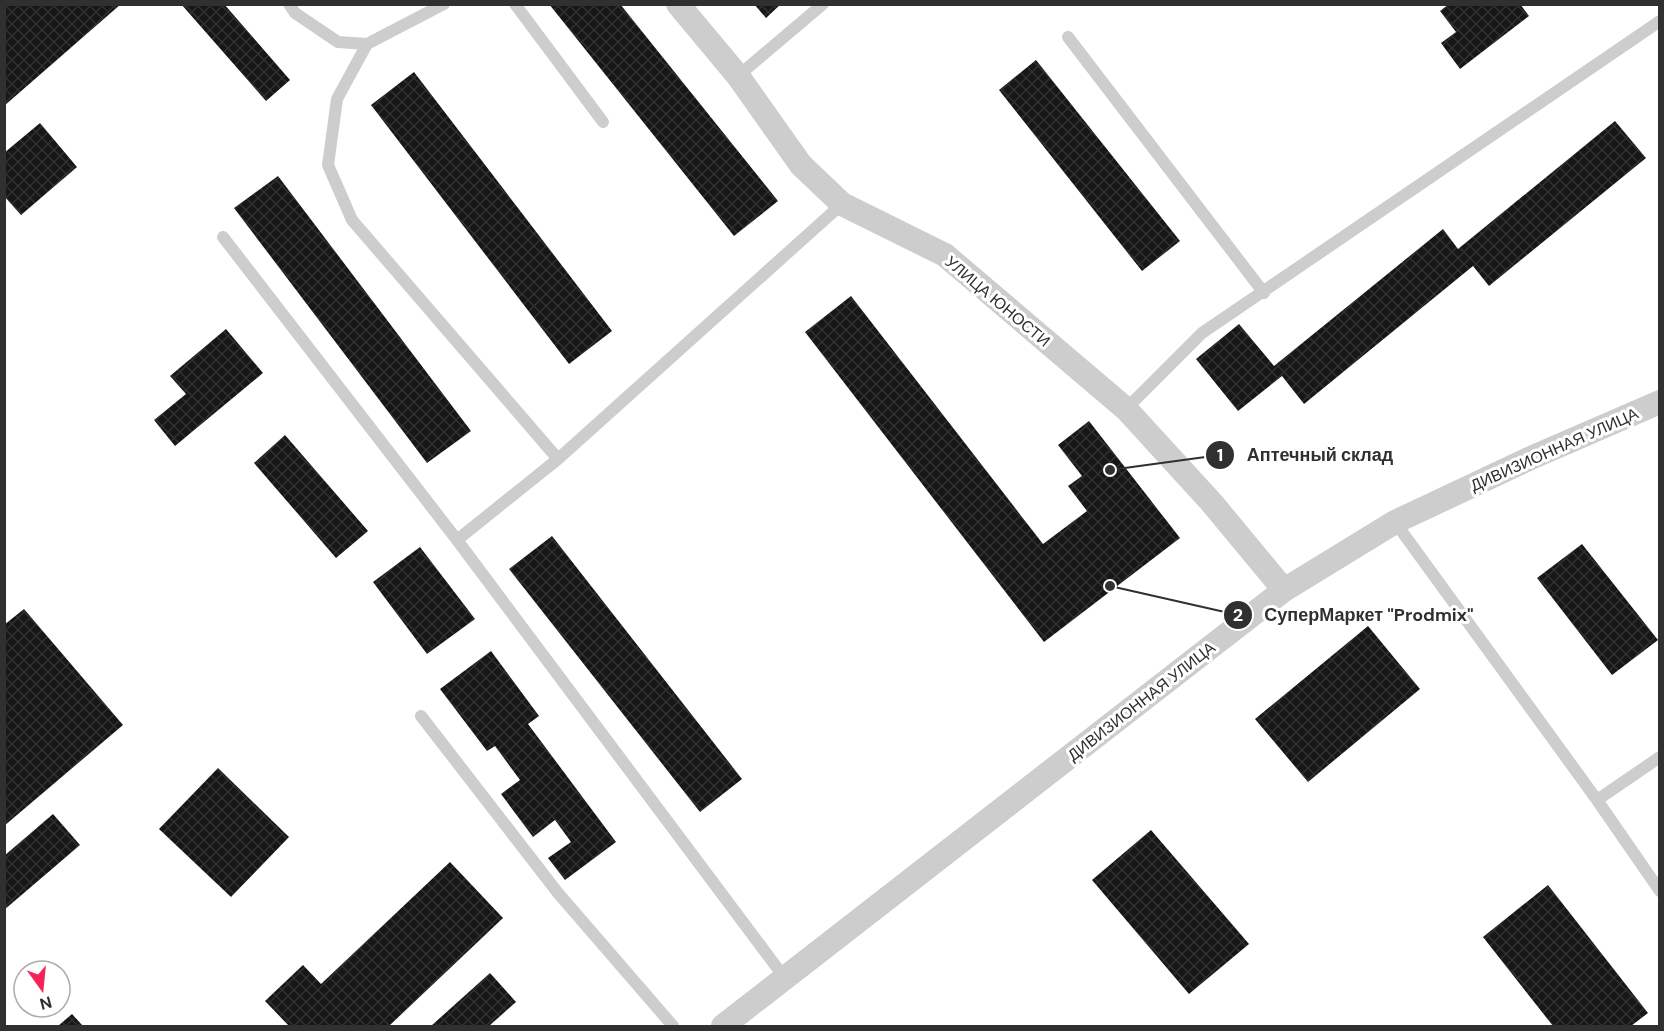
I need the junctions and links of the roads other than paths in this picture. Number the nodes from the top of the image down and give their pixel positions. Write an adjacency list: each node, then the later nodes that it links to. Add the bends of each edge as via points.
1 (289, 4): 8 (lane, via 295,13 338,42)
2 (444, 4): 8 (lane)
3 (515, 4): 10 (lane)
4 (678, 4): 9 (street, УЛИЦА ЮНОСТИ)
5 (822, 4): 9 (lane)
6 (1659, 21): 13 (lane)
7 (1068, 37): 13 (lane)
8 (367, 44): 16 (lane, via 336,99 328,165 352,220)
9 (738, 76): 11 (street, УЛИЦА ЮНОСТИ, via 801,165)
10 (603, 122)
11 (842, 204): 15 (street, УЛИЦА ЮНОСТИ, via 945,255); 16 (lane)
12 (223, 237): 18 (lane)
13 (1264, 293): 15 (lane, via 1202,333)
14 (1659, 402): 17 (street, ДИВИЗИОННАЯ УЛИЦА)
15 (1126, 409): 19 (street, УЛИЦА ЮНОСТИ)
16 (558, 459): 18 (lane)
17 (1395, 522): 19 (street, ДИВИЗИОННАЯ УЛИЦА); 22 (lane)
18 (457, 540): 24 (lane)
19 (1284, 590): 24 (street, ДИВИЗИОННАЯ УЛИЦА)
20 (421, 716): 25 (lane, via 558,893)
21 (1659, 757): 22 (lane)
22 (1597, 800): 23 (lane)
23 (1659, 891)
24 (784, 977): 26 (street, ДИВИЗИОННАЯ УЛИЦА)
25 (673, 1026)
26 (723, 1026)

